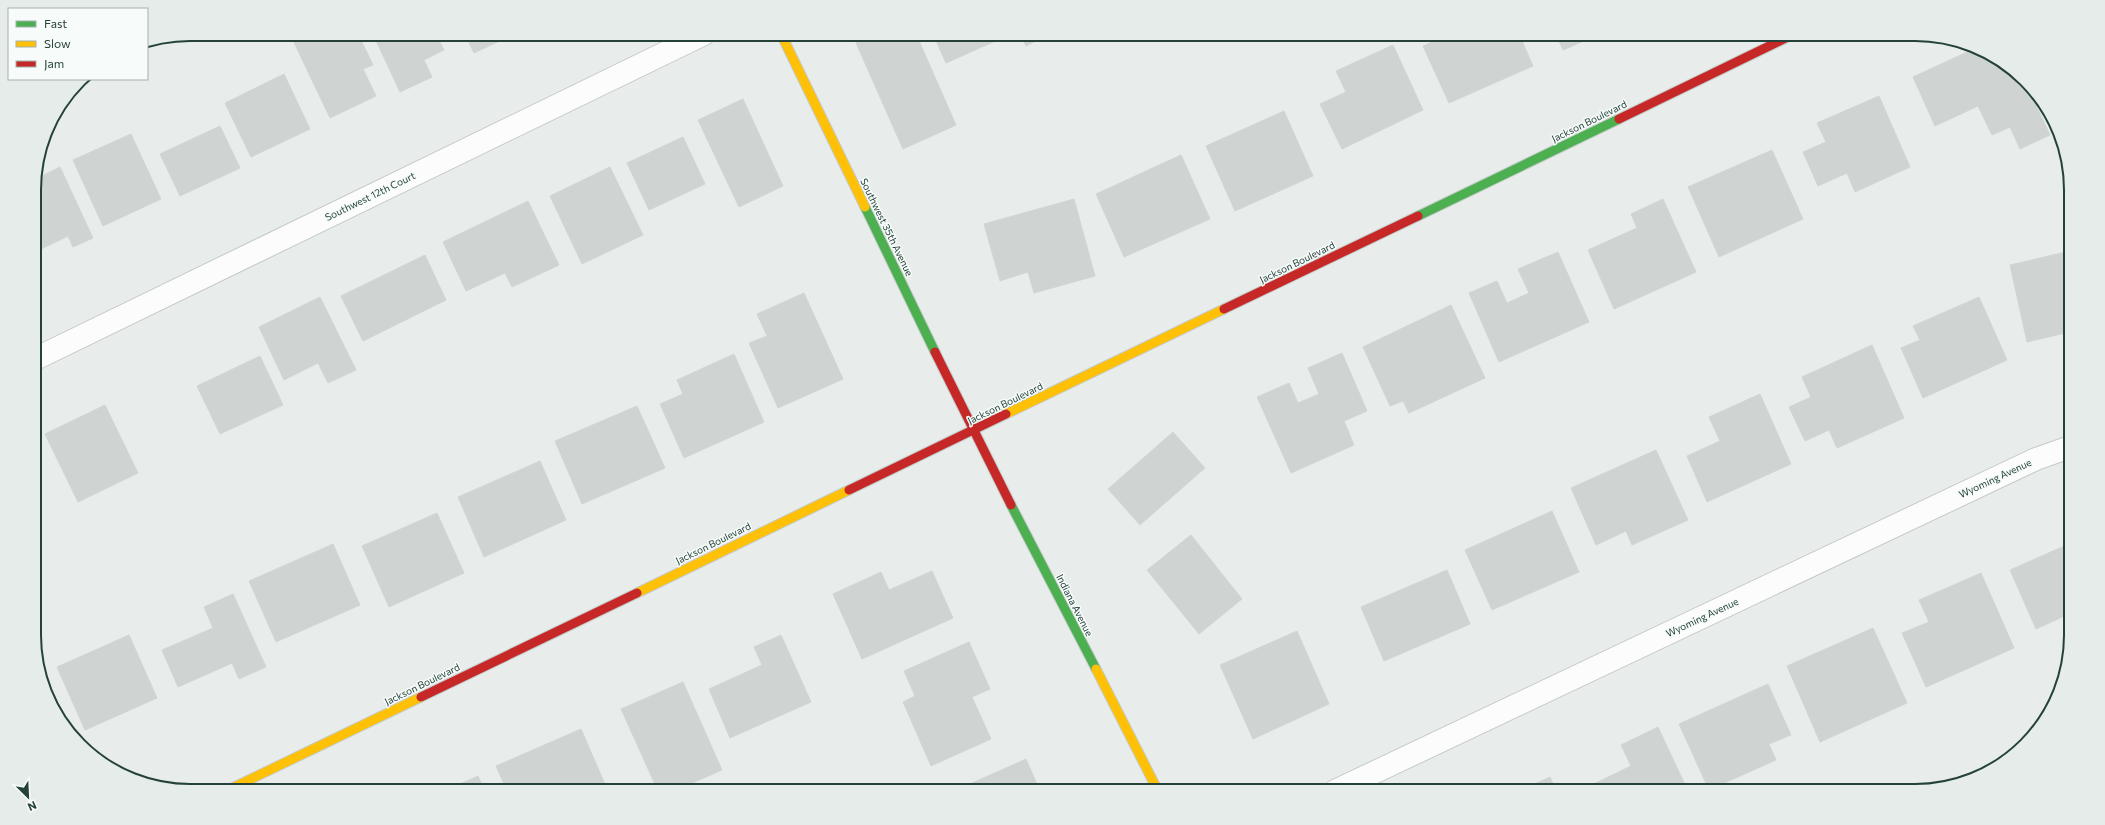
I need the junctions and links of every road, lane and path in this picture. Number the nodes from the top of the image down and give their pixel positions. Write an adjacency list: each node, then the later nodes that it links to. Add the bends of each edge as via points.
1 (690, 41): 4 (street, Southwest 12th Court)
2 (784, 41): 5 (street, Southwest 35th Avenue)
3 (1779, 41): 5 (street, Jackson Boulevard)
4 (41, 356)
5 (973, 430): 7 (street, Jackson Boulevard); 8 (street, Indiana Avenue)
6 (2064, 449): 9 (street, Wyoming Avenue, via 2036,459)
7 (240, 784)
8 (1154, 784)
9 (1350, 784)

